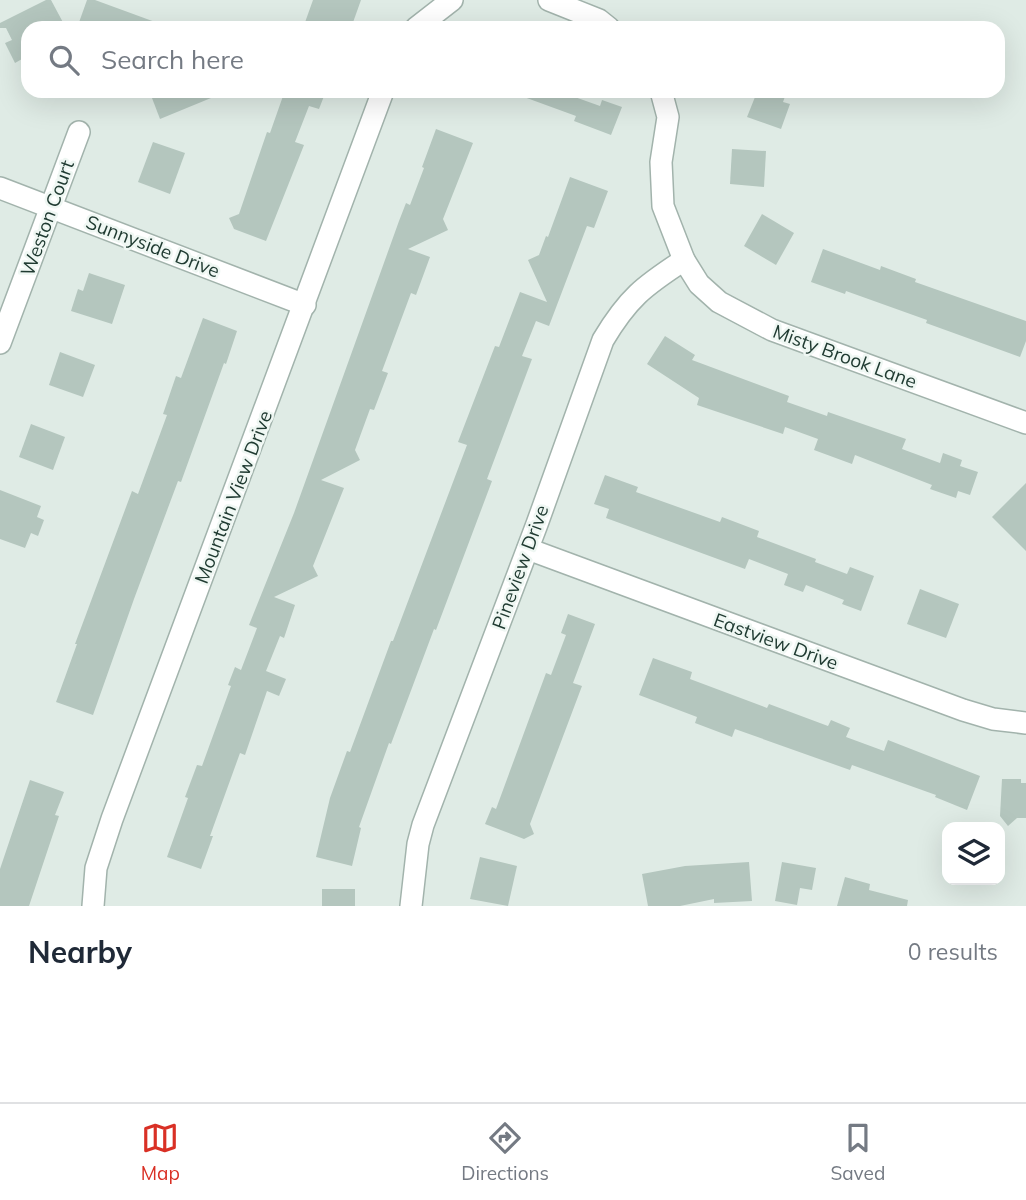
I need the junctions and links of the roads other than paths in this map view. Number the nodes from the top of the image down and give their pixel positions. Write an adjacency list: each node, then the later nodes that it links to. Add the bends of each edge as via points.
1 (452, 0): 3 (street)
2 (550, 0): 4 (street)
3 (425, 21)
4 (600, 21)
5 (380, 98): 11 (street, Mountain View Drive)
6 (663, 98): 10 (street, via 668,117 661,162 663,206)
7 (79, 132): 9 (street, Weston Court)
8 (0, 188): 9 (street, Sunnyside Drive)
9 (51, 207): 11 (street, Sunnyside Drive); 12 (street, Weston Court)
10 (684, 260): 13 (street, Misty Brook Lane, via 699,284 719,302 772,330); 14 (street, Pineview Drive, via 632,298 603,340)
11 (305, 305): 16 (street, Mountain View Drive, via 112,819 96,868)
12 (0, 343)
13 (1026, 423)
14 (528, 550): 15 (street, Eastview Drive, via 963,710); 17 (street, Pineview Drive, via 424,825)
15 (1026, 723)
16 (93, 906)
17 (411, 906)

